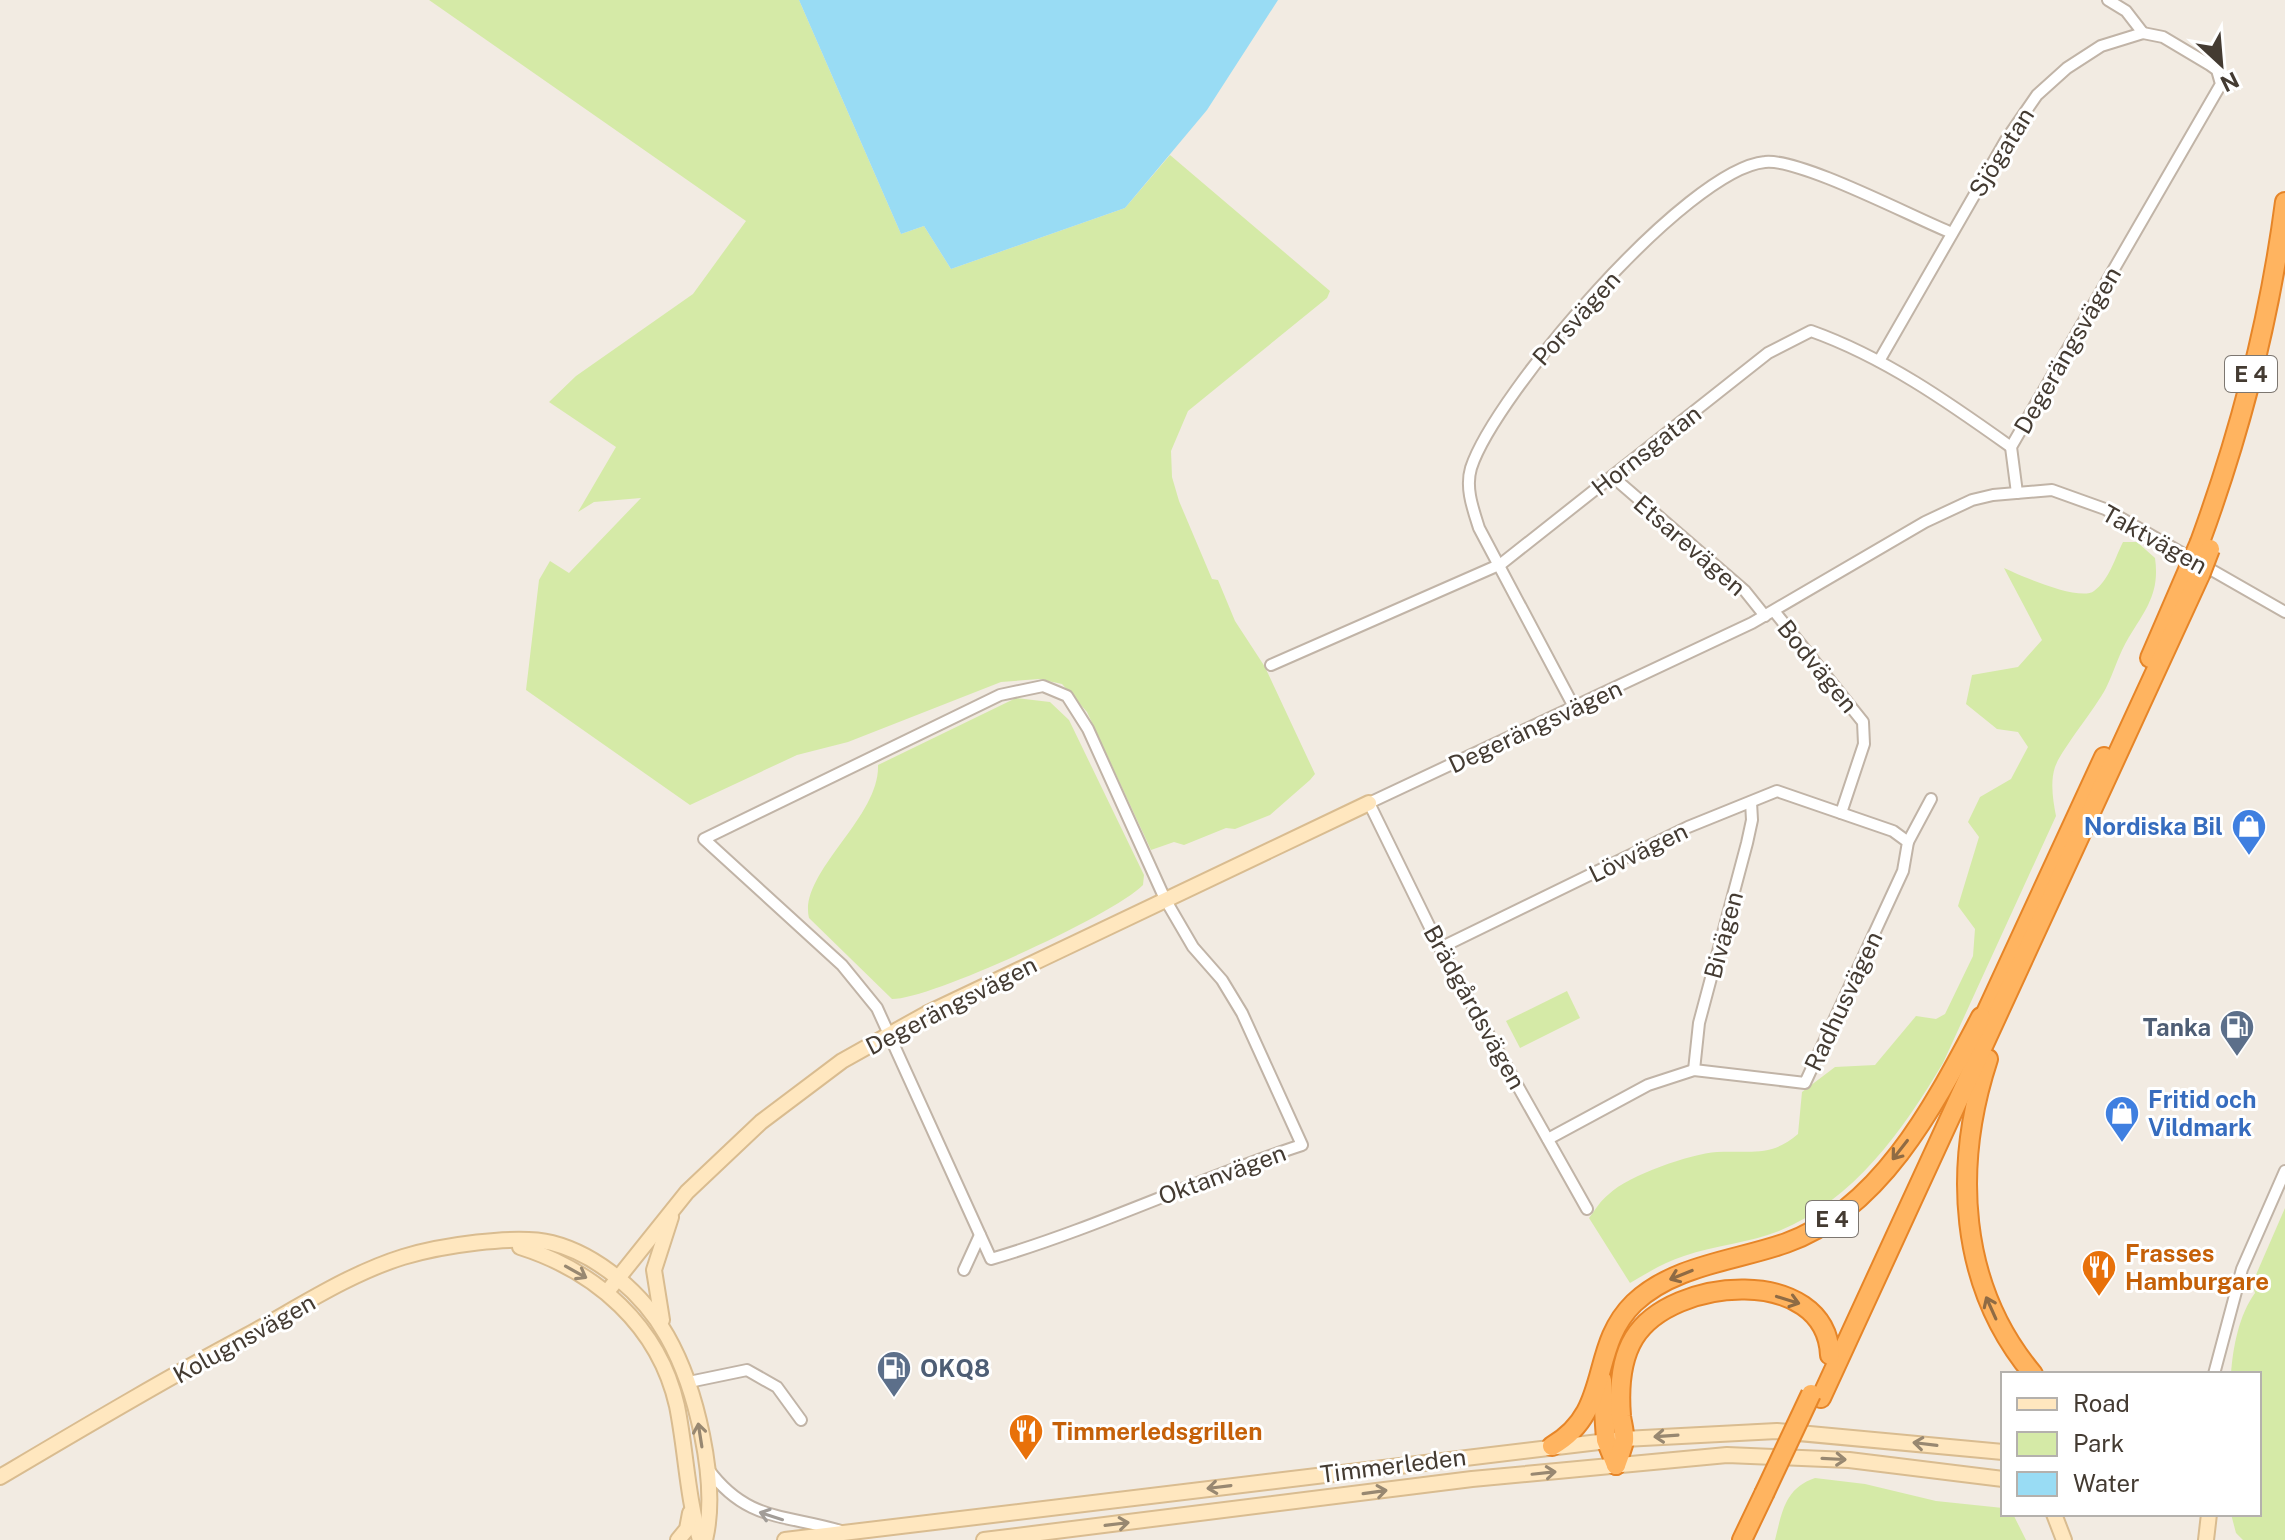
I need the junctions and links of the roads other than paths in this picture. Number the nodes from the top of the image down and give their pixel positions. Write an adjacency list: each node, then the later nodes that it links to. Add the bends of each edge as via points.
1 (2108, 0): 2 (street, via 2126,11)
2 (2143, 33): 4 (street, Sjögatan, via 2101,46 2037,95); 7 (street, Degerängsvägen, via 2163,37 2210,65 2221,84)
3 (2285, 202): 10 (highway, E 4, via 2250,380)
4 (1952, 233): 6 (street, Sjögatan); 11 (street, Porsvägen, via 1782,162 1739,171 1696,200 1595,291 1486,432 1469,472 1470,500 1479,528)
5 (2285, 273): 10 (highway, E 4, via 2250,425)
6 (1879, 361): 7 (street, Hornsgatan); 8 (street, Hornsgatan, via 1811,331 1789,340)
7 (2011, 447): 9 (street, Degerängsvägen)
8 (1613, 477): 11 (street, Hornsgatan); 14 (street, Etsarevägen)
9 (2017, 493): 13 (street, Taktvägen, via 2052,490 2105,509); 14 (street, Degerängsvägen, via 1972,500 1940,514)
10 (2205, 545): 12 (highway, E 4, bridge)
11 (1501, 564): 15 (street, Hornsgatan); 16 (street, Porsvägen)
12 (2194, 572): 24 (highway, E 4); 25 (highway, E 4)
13 (2285, 612)
14 (1769, 613): 16 (street, Degerängsvägen); 20 (street, Bodvägen, via 1863,722 1864,744)
15 (1271, 665)
16 (1574, 707): 19 (street, Degerängsvägen)
17 (1931, 799): 21 (street, Radhusvägen)
18 (1751, 802): 20 (street, Lövvägen, via 1777,791); 23 (street, Lövvägen, via 1688,827); 27 (street, Bivägen, via 1747,843 1699,1023)
19 (1369, 803): 22 (street, Degerängsvägen); 23 (street, Brädgårdsvägen)
20 (1841, 813): 21 (street, via 1893,831)
21 (1908, 842): 27 (street, Radhusvägen, via 1903,871 1805,1083)
22 (1165, 899): 26 (street, Degerängsvägen); 26 (street, Oktanvägen, via 1088,729 1067,696 1043,686 1000,695 704,839 842,965 877,1008); 32 (street, Oktanvägen, via 1242,1013 1302,1145 991,1259)
23 (1440, 948): 28 (street, Brädgårdsvägen)
24 (2025, 958): 40 (highway, E 4, one-way to 24, via 2002,1331 1986,1296 1972,1247 1967,1192 1980,1087); 43 (highway, E 4)
25 (1997, 987): 38 (highway, E 4); 39 (highway, E 4, one-way to 39, via 1917,1128 1853,1203 1800,1238 1689,1272 1653,1289 1621,1317)
26 (890, 1034): 30 (street, Degerängsvägen, via 842,1061 761,1122); 32 (street, Oktanvägen)
27 (1694, 1070): 28 (street, Radhusvägen, via 1648,1085)
28 (1548, 1139): 31 (street, Brädgårdsvägen)
29 (2285, 1171): 41 (street, via 2242,1269)
30 (673, 1209): 35 (street, Degerängsvägen); 37 (street, Kolugnsvägen, via 654,1270)
31 (1587, 1209)
32 (980, 1235): 34 (street)
33 (504, 1242): 35 (street, Kolugnsvägen, via 550,1243 594,1262); 36 (street, Kolugnsvägen, one-way to 36, via 545,1255); 50 (street, Kolugnsvägen, via 454,1245 401,1258 352,1280 220,1349)
34 (964, 1270)
35 (617, 1279): 36 (street, Degerängsvägen); 37 (street, Kolugnsvägen)
36 (607, 1292): 53 (street, Kolugnsvägen, via 643,1330 666,1373 676,1404)
37 (665, 1332): 42 (street, Kolugnsvägen)
38 (1830, 1355): 43 (highway, E 4); 45 (highway, E 4, one-way to 38, via 1626,1355 1645,1322 1678,1300 1738,1291 1798,1302 1822,1323)
39 (1603, 1365): 45 (highway, E 4); 46 (highway, E 4, via 1586,1417)
40 (2032, 1372)
41 (2215, 1372)
42 (689, 1382): 44 (street, via 747,1370 777,1387); 48 (street, Kolugnsvägen, one-way to 42)
43 (1816, 1396): 52 (highway, E 4)
44 (801, 1420)
45 (1615, 1440): 46 (street, Timmerleden); 47 (street, Timmerleden, one-way to 45, via 1777,1431); 49 (highway, E 4)
46 (1552, 1446): 55 (street, Timmerleden, one-way to 55)
47 (2001, 1452)
48 (704, 1463): 55 (street, one-way to 48, via 751,1509); 57 (street, Kolugnsvägen, via 709,1522)
49 (1616, 1465): 51 (street, Timmerleden, one-way to 51, via 1765,1455); 59 (street, Timmerleden, one-way to 49)
50 (0, 1477)
51 (2001, 1479)
52 (1770, 1496): 60 (highway, E 4); 61 (highway, E 4)
53 (690, 1508): 56 (street, Kolugnsvägen, via 687,1529); 57 (street, Kolugnsvägen)
54 (2055, 1516): 62 (street)
55 (846, 1533): 58 (street, Timmerleden)
56 (678, 1540)
57 (702, 1540)
58 (785, 1540)
59 (984, 1540)
60 (1742, 1540)
61 (1755, 1540)
62 (2064, 1540)

